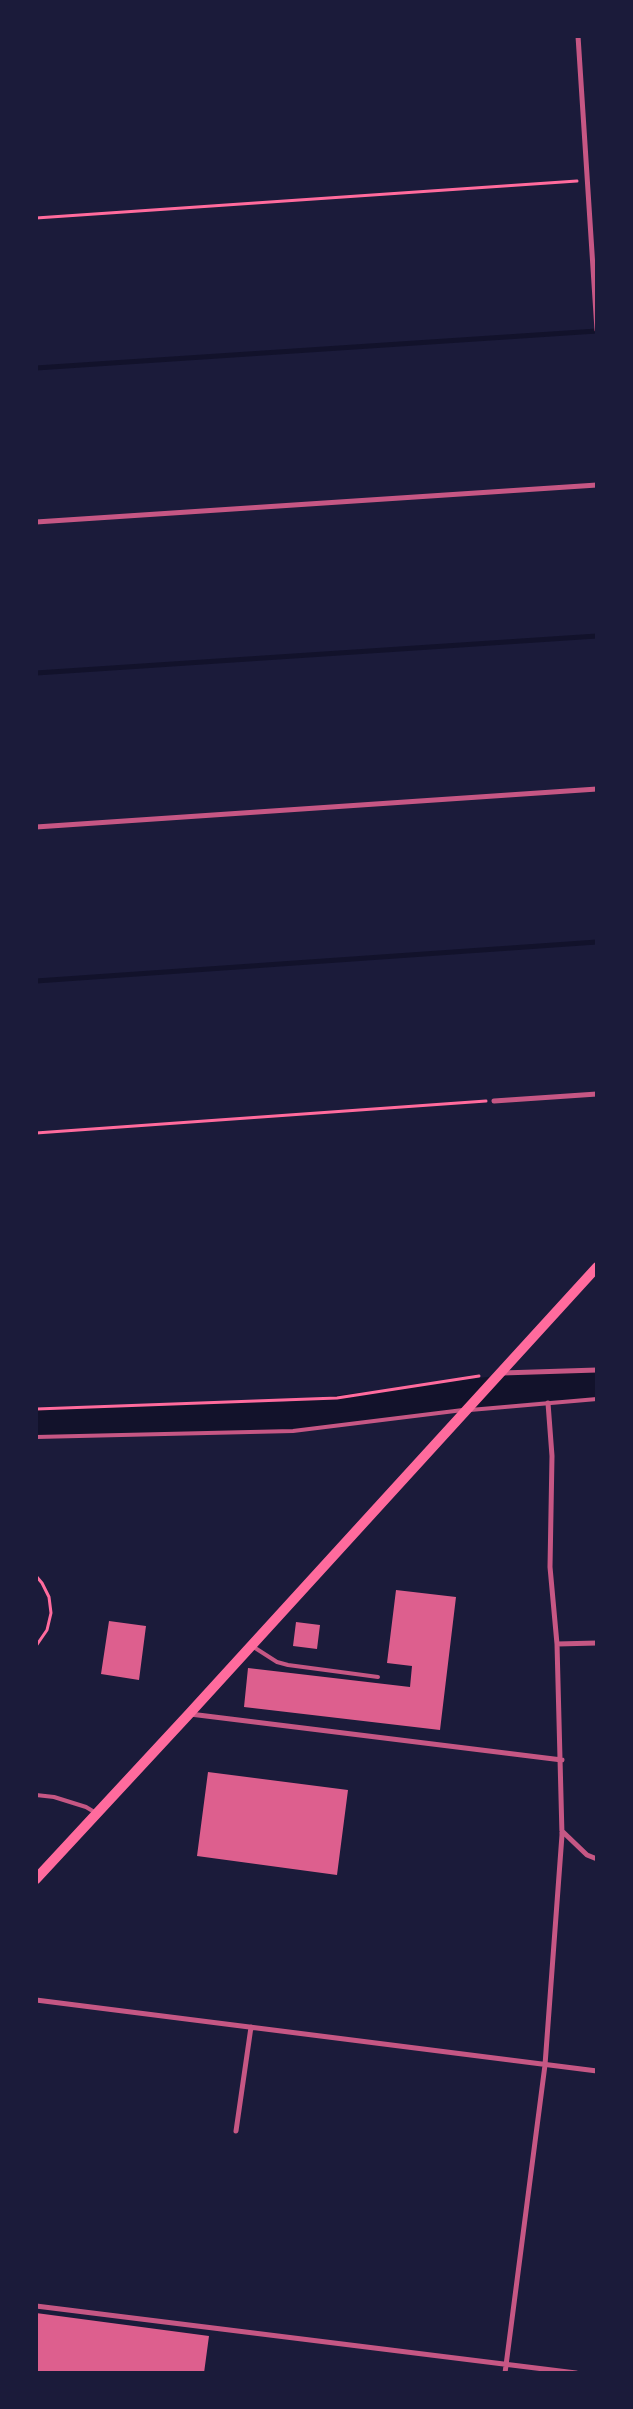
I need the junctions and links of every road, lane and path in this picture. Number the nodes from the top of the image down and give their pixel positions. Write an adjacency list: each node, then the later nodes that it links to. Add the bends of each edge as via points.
1 (578, 36): 2 (street)
2 (587, 180): 3 (path); 4 (street)
3 (36, 218)
4 (597, 330)
5 (597, 485): 6 (street)
6 (36, 522)
7 (597, 789): 8 (street)
8 (36, 827)
9 (597, 1094): 10 (street)
10 (494, 1101): 11 (path)
11 (36, 1133)
12 (597, 1267): 14 (main road)
13 (597, 1370): 14 (street)
14 (499, 1373): 17 (path, via 337,1398); 18 (main road)
15 (597, 1399): 16 (lane)
16 (548, 1403): 18 (lane); 22 (street, via 552,1456 550,1567)
17 (36, 1409)
18 (466, 1410): 19 (lane, via 293,1431); 24 (main road)
19 (36, 1437)
20 (36, 1576): 23 (path, via 49,1597 51,1613 47,1630)
21 (597, 1643): 22 (street)
22 (557, 1644): 27 (street)
23 (36, 1646)
24 (252, 1646): 25 (lane, via 288,1665); 26 (main road)
25 (378, 1677)
26 (189, 1714): 27 (street); 29 (main road)
27 (562, 1760): 30 (street)
28 (36, 1795): 29 (lane, via 54,1797)
29 (96, 1813): 32 (main road)
30 (562, 1831): 31 (street, via 587,1855); 35 (street)
31 (597, 1859)
32 (36, 1879)
33 (36, 2000): 34 (street)
34 (251, 2027): 35 (street); 37 (street)
35 (545, 2065): 36 (street); 39 (street)
36 (597, 2071)
37 (236, 2131)
38 (36, 2306): 39 (street)
39 (506, 2364): 40 (street); 41 (street)
40 (505, 2373)
41 (576, 2373)

